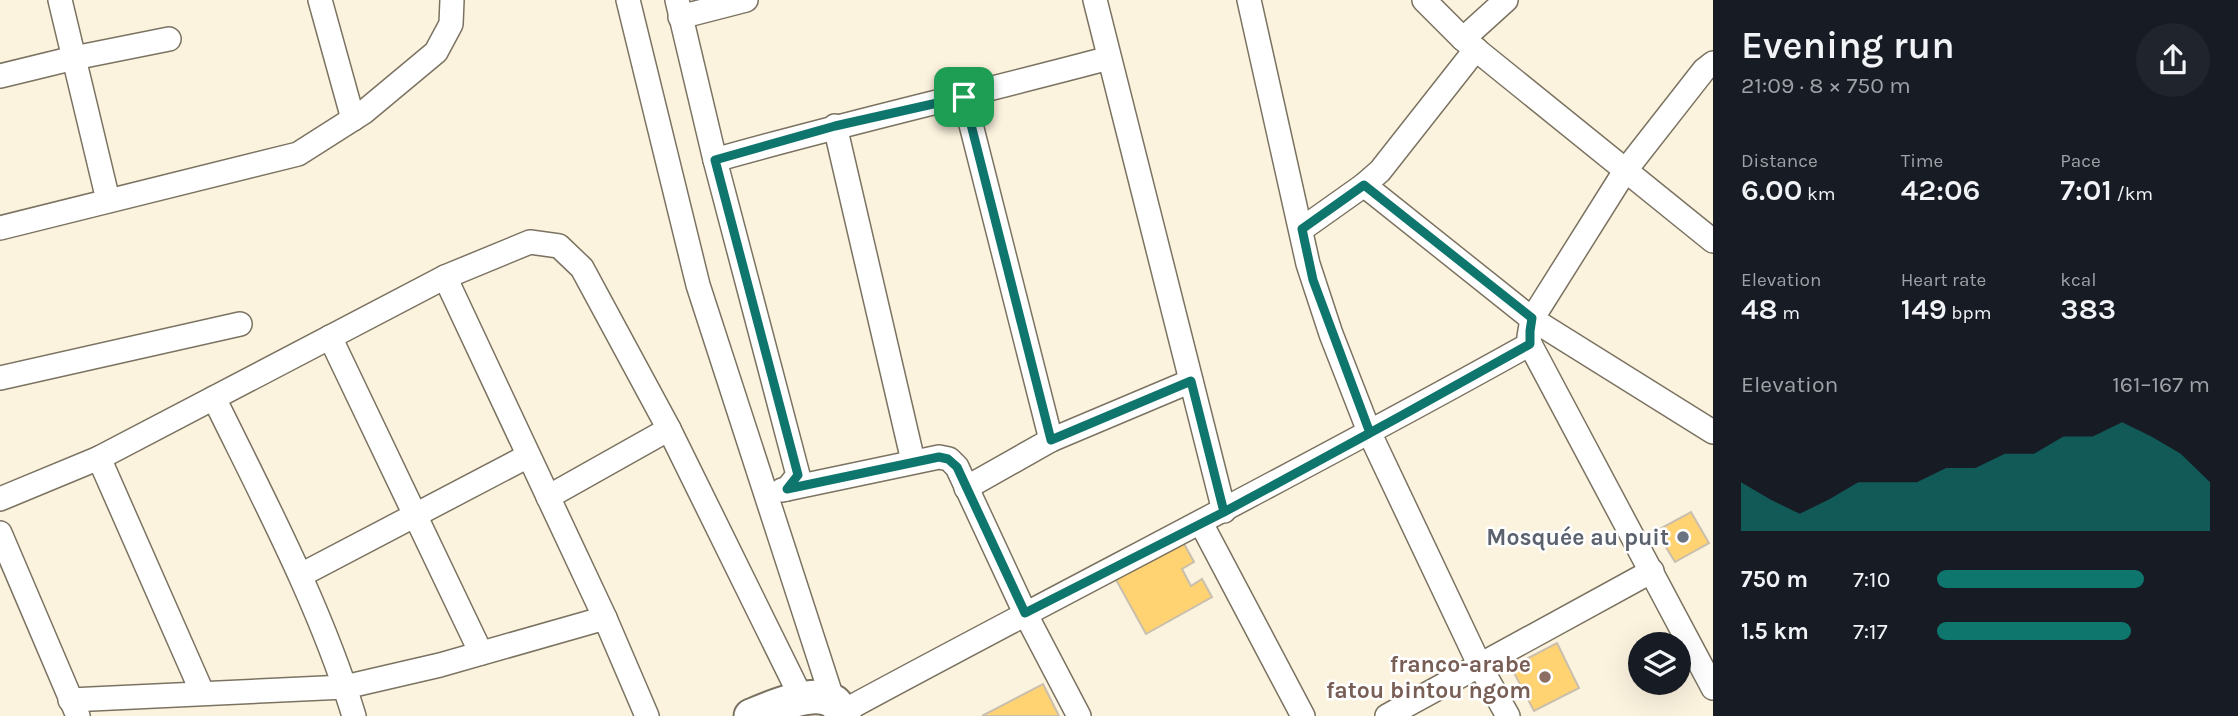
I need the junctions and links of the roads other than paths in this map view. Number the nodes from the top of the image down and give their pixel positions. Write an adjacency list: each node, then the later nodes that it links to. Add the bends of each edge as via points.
1 (60, 0): 13 (street)
2 (320, 0): 18 (street)
3 (452, 0): 18 (street, via 451,24 436,52)
4 (628, 0): 43 (street, via 698,285)
5 (746, 0): 10 (street)
6 (1095, 0): 14 (street)
7 (1249, 0): 25 (street)
8 (1424, 0): 12 (street)
9 (1506, 0): 12 (street)
10 (678, 8): 20 (street)
11 (169, 39): 13 (street)
12 (1470, 44): 21 (street); 22 (street, via 1380,171)
13 (74, 58): 16 (street); 23 (street)
14 (1109, 58): 17 (street); 33 (street)
15 (1713, 63): 21 (street)
16 (0, 76)
17 (964, 97): 19 (street); 38 (street)
18 (352, 119): 23 (street, via 298,154)
19 (835, 126): 20 (street); 41 (street)
20 (715, 160): 43 (street, via 798,475)
21 (1625, 171): 26 (street); 28 (street)
22 (1364, 185): 25 (street); 28 (street)
23 (108, 200): 24 (street)
24 (0, 228)
25 (1302, 229): 37 (street, via 1313,280)
26 (1713, 242)
27 (445, 277): 30 (street); 35 (street, via 530,242 559,246 582,268); 39 (street)
28 (1532, 318): 31 (street); 36 (street)
29 (240, 324): 32 (street)
30 (330, 337): 34 (street); 47 (street)
31 (1530, 344): 37 (street); 50 (street)
32 (0, 378)
33 (1191, 381): 38 (street); 46 (street)
34 (214, 398): 40 (street); 51 (street)
35 (669, 429): 44 (street); 59 (street)
36 (1713, 432)
37 (1370, 433): 46 (street); 55 (street)
38 (1051, 440): 42 (street)
39 (528, 456): 44 (street); 47 (street)
40 (99, 458): 45 (street); 58 (street)
41 (913, 461): 42 (street, via 948,459); 43 (street)
42 (966, 488): 52 (street)
43 (777, 491): 59 (street)
44 (548, 497): 53 (street)
45 (0, 499)
46 (1224, 512): 48 (street)
47 (414, 514): 51 (street); 54 (street)
48 (1201, 523): 52 (street); 65 (street)
49 (0, 533): 60 (street)
50 (1652, 570): 55 (street); 57 (street)
51 (302, 575): 56 (street)
52 (1025, 613): 59 (street); 64 (street)
53 (605, 618): 54 (street); 62 (street)
54 (481, 653): 56 (street)
55 (1480, 666): 66 (street); 67 (street)
56 (345, 687): 58 (street); 61 (street)
57 (1713, 688)
58 (202, 692): 60 (street)
59 (830, 707): 63 (street)
60 (74, 708)
61 (354, 716)
62 (647, 716)
63 (751, 716)
64 (1079, 716)
65 (1303, 716)
66 (1387, 716)
67 (1508, 716)

